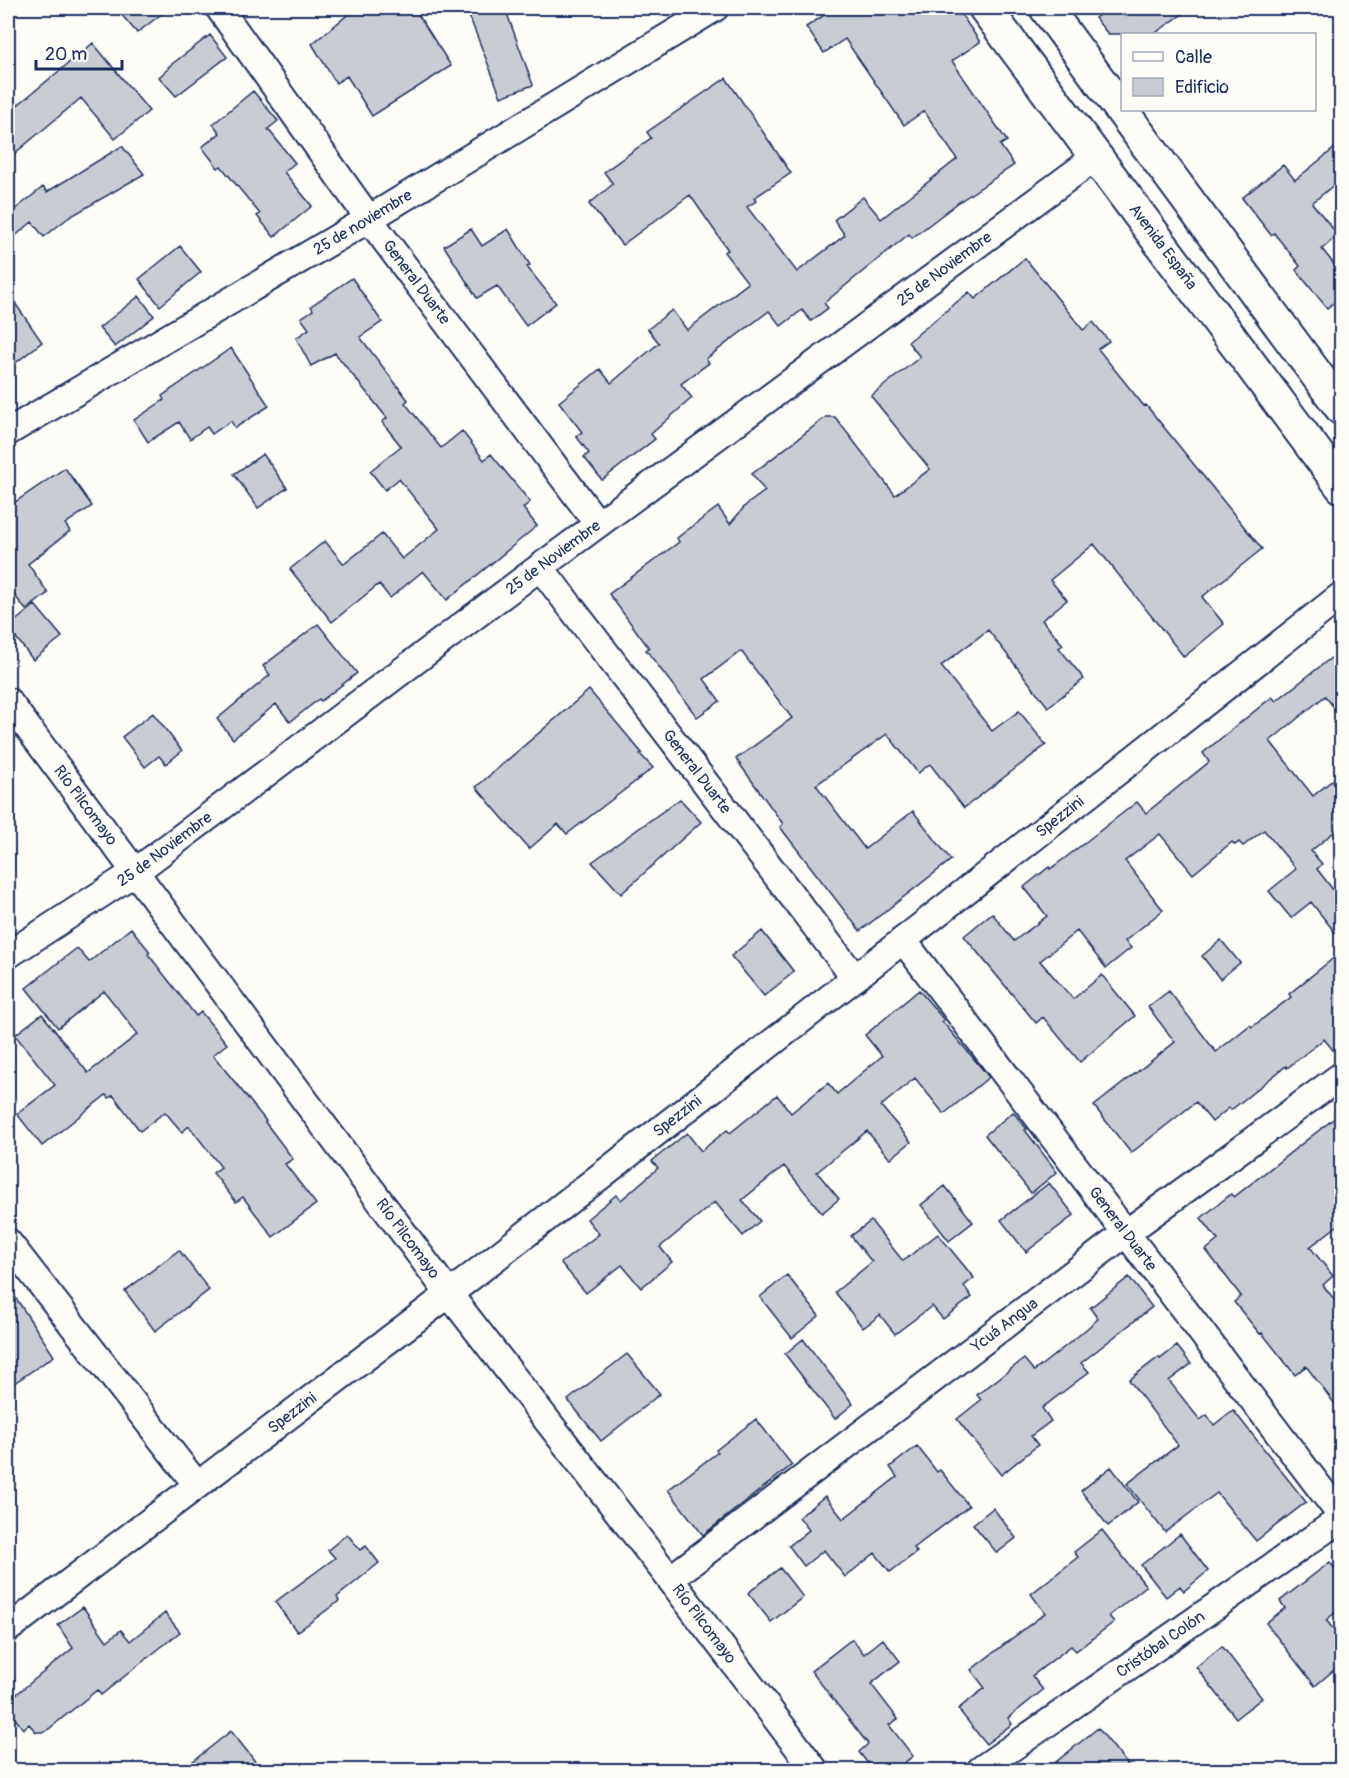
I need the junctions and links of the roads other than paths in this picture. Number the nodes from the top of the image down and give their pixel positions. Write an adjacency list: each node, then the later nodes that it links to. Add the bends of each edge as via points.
1 (219, 8): 8 (street, General Duarte)
2 (716, 8): 8 (street, 25 de noviembre)
3 (985, 8): 7 (street, Avenida España)
4 (1046, 8): 5 (street)
5 (1121, 110)
6 (1122, 111): 9 (street)
7 (1096, 157): 11 (street, Avenida España); 12 (street, 25 de Noviembre)
8 (369, 219): 10 (street, 25 de noviembre); 12 (street, General Duarte)
9 (1341, 409)
10 (8, 432)
11 (1341, 487)
12 (598, 524): 13 (street, 25 de Noviembre)
13 (540, 567): 16 (street, 25 de Noviembre); 19 (street, General Duarte)
14 (1341, 595): 17 (street, Spezzini)
15 (8, 701): 16 (street, Río Pilcomayo)
16 (135, 872): 18 (street, 25 de Noviembre); 23 (street, Río Pilcomayo)
17 (903, 940): 19 (street, Spezzini); 21 (street, General Duarte)
18 (8, 955)
19 (855, 978): 23 (street, Spezzini)
20 (1341, 1075): 21 (street, Ycuá Angua)
21 (1126, 1233): 25 (street, General Duarte); 26 (street, Ycuá Angua)
22 (8, 1242): 24 (street)
23 (449, 1294): 24 (street, Spezzini); 26 (street, Río Pilcomayo)
24 (197, 1485): 27 (street, Spezzini)
25 (1341, 1517): 29 (street, Cristóbal Colón)
26 (670, 1579): 28 (street, Río Pilcomayo)
27 (8, 1629)
28 (815, 1770)
29 (980, 1770)

